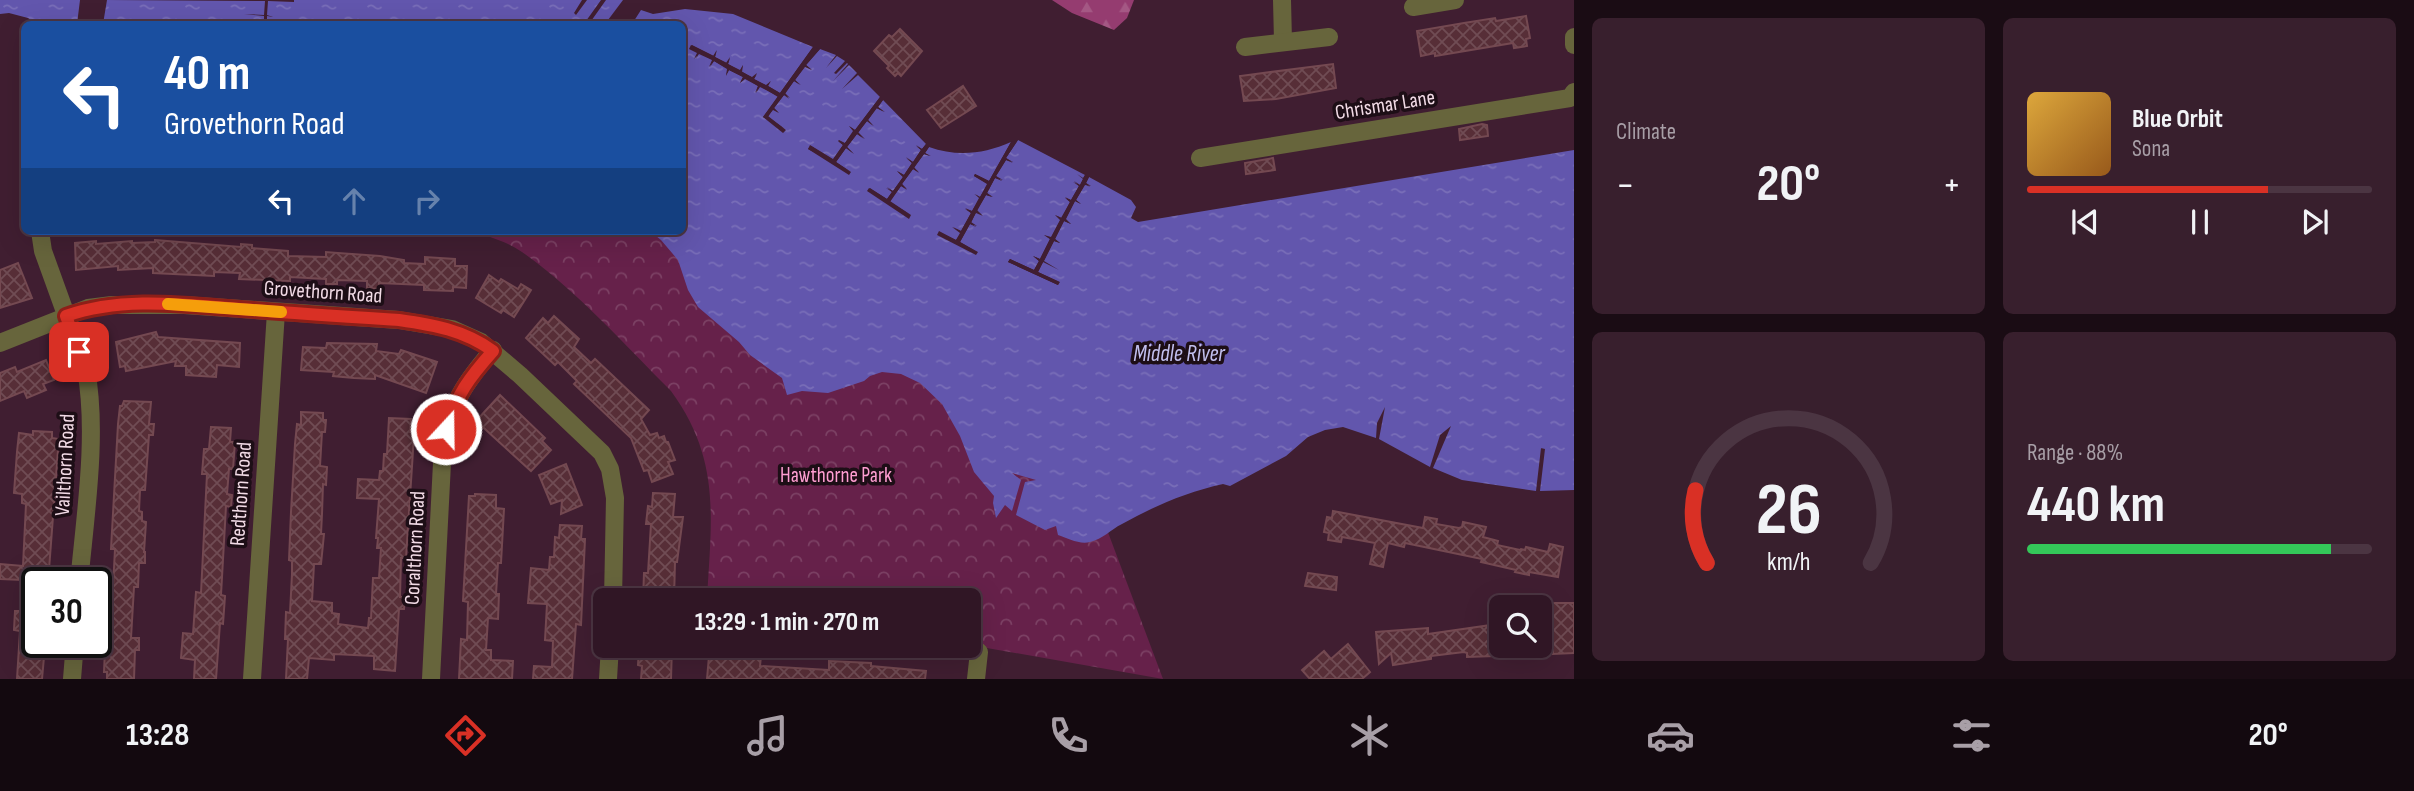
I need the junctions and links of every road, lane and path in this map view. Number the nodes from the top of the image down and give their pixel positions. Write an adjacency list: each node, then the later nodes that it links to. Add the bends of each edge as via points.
1 (1282, 0): 6 (street)
2 (1455, 0): 3 (street)
3 (1413, 7)
4 (1329, 37): 6 (street)
5 (1574, 37): 7 (street)
6 (1283, 41): 8 (street)
7 (1574, 45)
8 (1245, 47)
9 (1574, 92): 10 (street, Chrismar Lane, via 1570,98)
10 (1200, 158)
11 (41, 235): 13 (street, Vailthorn Road)
12 (276, 312): 13 (street, Grovethorn Road, via 145,303 100,306); 15 (street, Grovethorn Road, via 434,325 466,334); 22 (street, Redthorn Road)
13 (66, 316): 14 (street, Grovethorn Road); 16 (street, Vailthorn Road, via 86,370 92,409)
14 (0, 343)
15 (493, 351): 17 (street, Grovethorn Road, via 602,453 615,498); 23 (street, Coralthorn Road, via 469,377 446,429)
16 (80, 567)
17 (613, 588)
18 (74, 658): 21 (street)
19 (609, 658): 24 (street)
20 (978, 658): 25 (street)
21 (72, 679)
22 (252, 679)
23 (431, 679)
24 (608, 679)
25 (976, 679)

